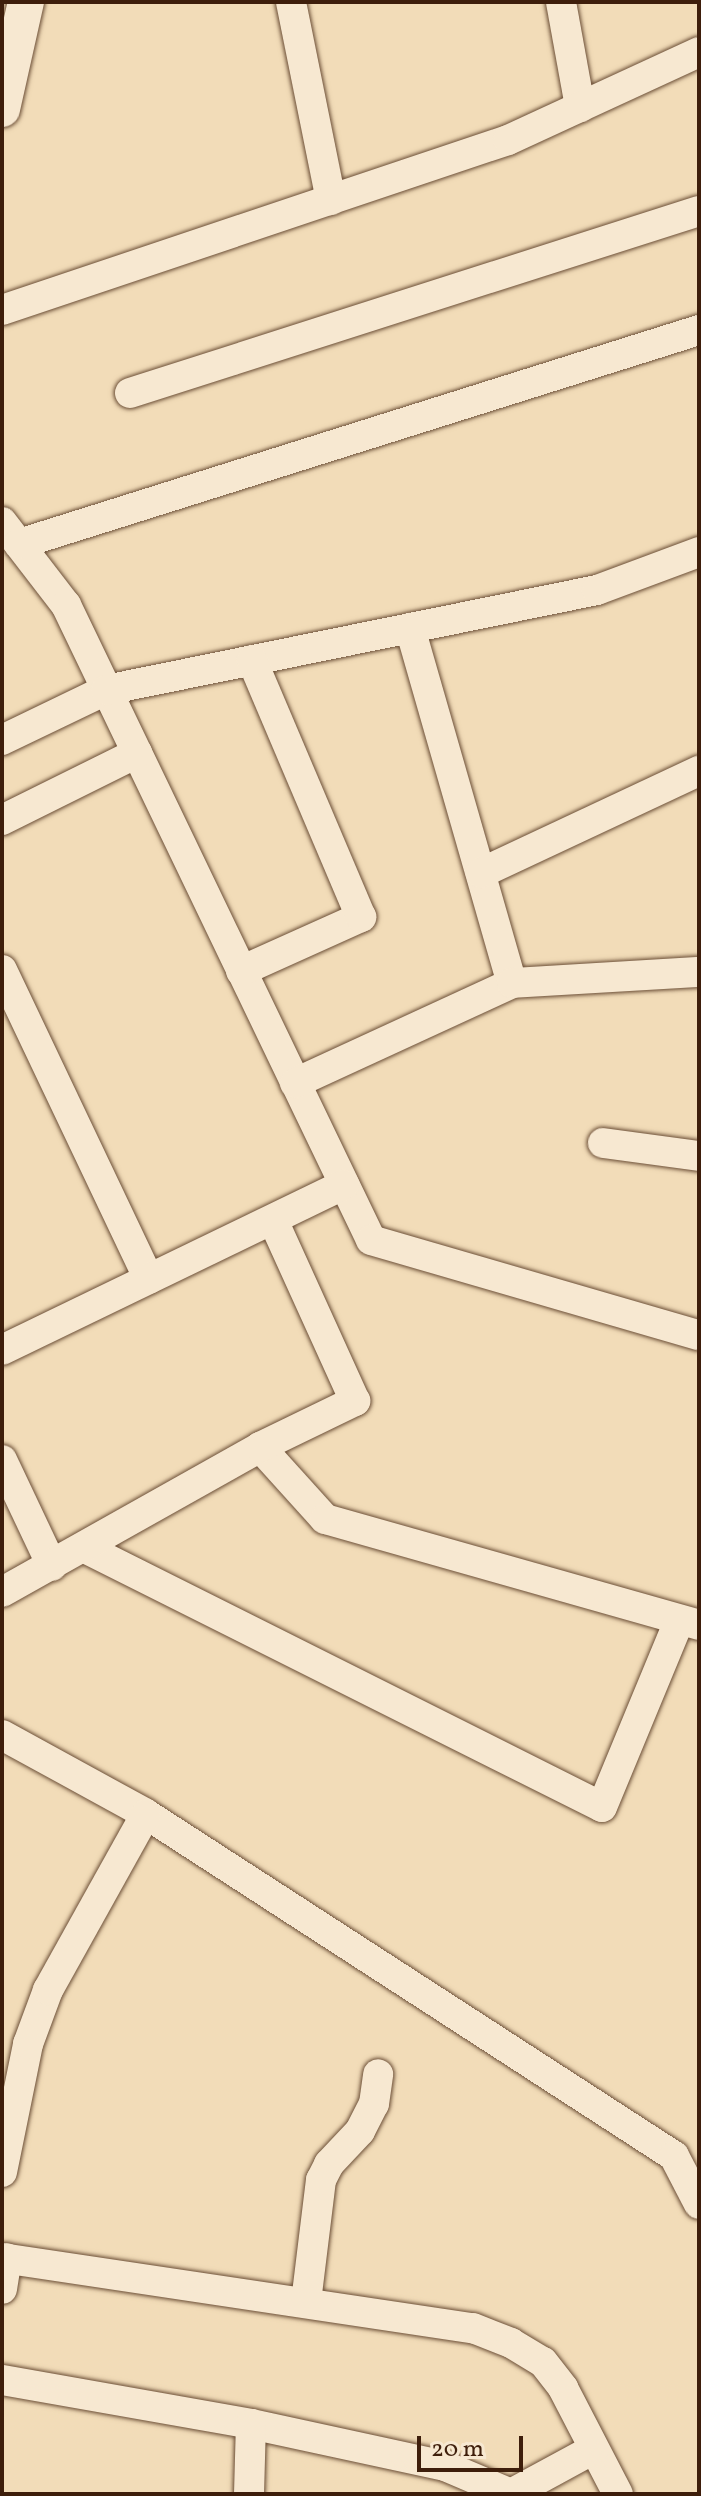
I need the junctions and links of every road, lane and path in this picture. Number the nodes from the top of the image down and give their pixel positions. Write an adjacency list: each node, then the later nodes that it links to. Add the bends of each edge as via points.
1 (291, 2): 7 (street)
2 (561, 2): 5 (street)
3 (16, 17): 6 (street)
4 (699, 52): 5 (street)
5 (580, 107): 7 (street, via 508,140)
6 (2, 109)
7 (331, 200): 9 (street)
8 (699, 211): 11 (street)
9 (2, 310)
10 (699, 330): 12 (street)
11 (130, 393)
12 (10, 533): 16 (street, via 66,605)
13 (699, 552): 14 (street, via 597,590)
14 (410, 628): 15 (street); 21 (street)
15 (252, 660): 16 (street); 23 (street, via 361,917)
16 (106, 690): 17 (street); 18 (street)
17 (2, 740)
18 (137, 753): 20 (street); 23 (street)
19 (699, 771): 21 (street)
20 (2, 820)
21 (481, 873): 25 (street)
22 (2, 970): 31 (street)
23 (241, 971): 26 (street)
24 (699, 972): 25 (street)
25 (512, 983): 26 (street)
26 (295, 1083): 29 (street)
27 (603, 1143): 28 (street)
28 (699, 1156)
29 (344, 1185): 30 (street); 32 (street, via 371,1240)
30 (273, 1220): 31 (street); 34 (street, via 355,1401)
31 (149, 1279): 33 (street)
32 (699, 1335)
33 (2, 1350)
34 (260, 1447): 36 (street); 39 (street, via 325,1519)
35 (2, 1460): 37 (street)
36 (85, 1548): 37 (street); 39 (street, via 602,1807)
37 (52, 1566): 38 (street)
38 (2, 1592)
39 (689, 1623)
40 (2, 1735): 41 (street)
41 (146, 1814): 43 (street, via 48,1990 28,2044); 44 (street, via 674,2156)
42 (378, 2074): 47 (street, via 374,2104 360,2131 321,2180)
43 (2, 2172)
44 (699, 2204)
45 (5, 2258): 46 (street); 47 (street)
46 (2, 2289)
47 (306, 2302): 50 (street, via 473,2328 511,2343 543,2362 556,2378)
48 (2, 2380): 49 (street)
49 (251, 2424): 51 (street); 52 (street, via 445,2466)
50 (594, 2449): 52 (street); 53 (street)
51 (249, 2494)
52 (511, 2494)
53 (618, 2494)

